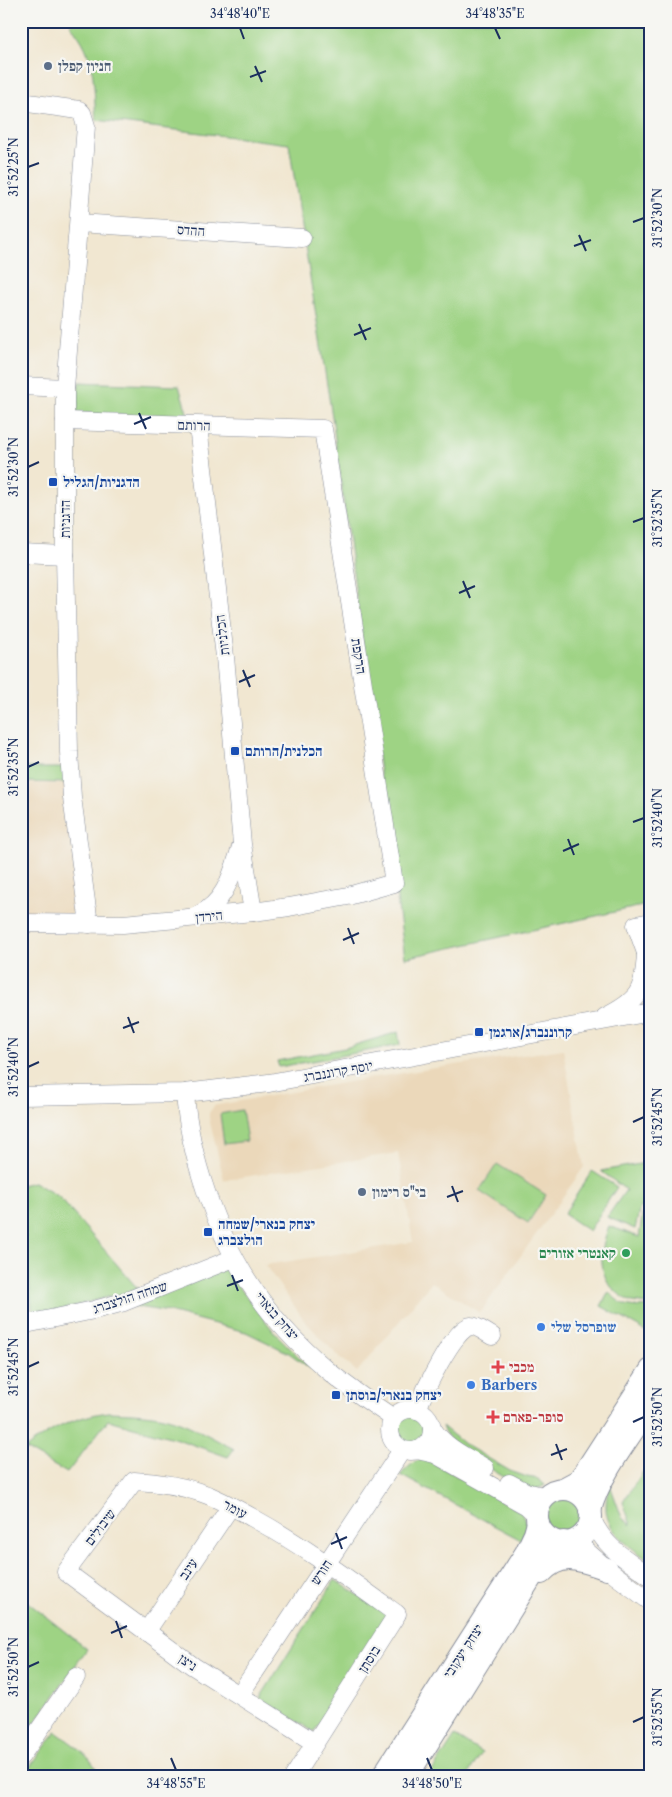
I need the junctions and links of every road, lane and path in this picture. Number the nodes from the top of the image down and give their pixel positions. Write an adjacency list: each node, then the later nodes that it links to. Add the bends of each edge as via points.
1 (21, 102): 2 (street, הדגניות, via 74,109 82,114 86,126)
2 (79, 223): 3 (street, ההדס); 5 (street, הדגניות)
3 (302, 238)
4 (21, 386): 5 (street)
5 (64, 388): 6 (street, הדגניות)
6 (65, 421): 7 (street, הרותם); 10 (street, הדגניות)
7 (198, 426): 8 (street, הרותם); 11 (street, הכלניות)
8 (323, 428): 12 (street, הרקפת)
9 (21, 553): 10 (street)
10 (65, 555): 17 (street, הדגניות, via 69,752)
11 (242, 844): 13 (street, הכלניות); 14 (street, הכלניות, via 229,883 219,900)
12 (394, 884): 13 (street, הירדן, via 348,896)
13 (253, 912): 14 (street, הירדן)
14 (193, 917): 17 (street, הירדן)
15 (651, 922): 18 (street, via 636,925)
16 (21, 923): 17 (street, הירדן)
17 (89, 924)
18 (649, 960): 20 (street, via 637,994 617,1011)
19 (651, 1012): 20 (street, יוסף קרוננברג)
20 (579, 1026): 21 (street, יוסף קרוננברג, via 269,1083)
21 (185, 1092): 22 (street, יוסף קרוננברג); 23 (street, יצחק בנארי, via 194,1154)
22 (21, 1096)
23 (234, 1258): 24 (street, שמחה הולצברג, via 124,1302); 29 (street, יצחק בנארי, via 259,1297 316,1360)
24 (21, 1324)
25 (492, 1336): 28 (street, via 470,1326 460,1331 443,1356)
26 (651, 1370): 34 (main road, via 586,1472)
27 (651, 1404): 35 (main road, via 605,1475 592,1500)
28 (417, 1410): 29 (street, via 405,1410); 30 (street, via 426,1416)
29 (393, 1418): 31 (street, via 389,1433 396,1446)
30 (432, 1428): 31 (street, via 428,1442); 34 (street, via 449,1447 537,1496)
31 (409, 1450): 34 (street, via 426,1451 442,1457 527,1506); 37 (street, חורש)
32 (134, 1481): 33 (street, עומר, via 186,1488); 39 (street, שיבולים)
33 (231, 1506): 37 (street, עומר); 43 (street, עינב)
34 (546, 1506): 35 (main road, via 578,1493 588,1504); 36 (main road, via 541,1529 551,1539); 49 (main road, יצחק יעקובי, via 526,1552)
35 (591, 1514): 36 (main road, via 590,1524 582,1536); 40 (street, via 600,1536)
36 (566, 1542): 38 (street, via 585,1550); 41 (main road, יצחק יעקובי, via 545,1555)
37 (327, 1563): 45 (street, חורש); 46 (street, בוסתן, via 397,1614)
38 (607, 1569): 41 (main road, via 575,1559 560,1560 547,1567); 42 (street)
39 (66, 1572): 43 (street, ניצן)
40 (651, 1577)
41 (521, 1594): 50 (main road, יצחק יעקובי)
42 (651, 1602)
43 (146, 1632): 45 (street, ניצן, via 193,1666)
44 (76, 1678): 47 (street)
45 (240, 1694): 46 (street, ניצן)
46 (315, 1743): 48 (street, בוסתן)
47 (21, 1756)
48 (294, 1776)
49 (383, 1776)
50 (407, 1776)

